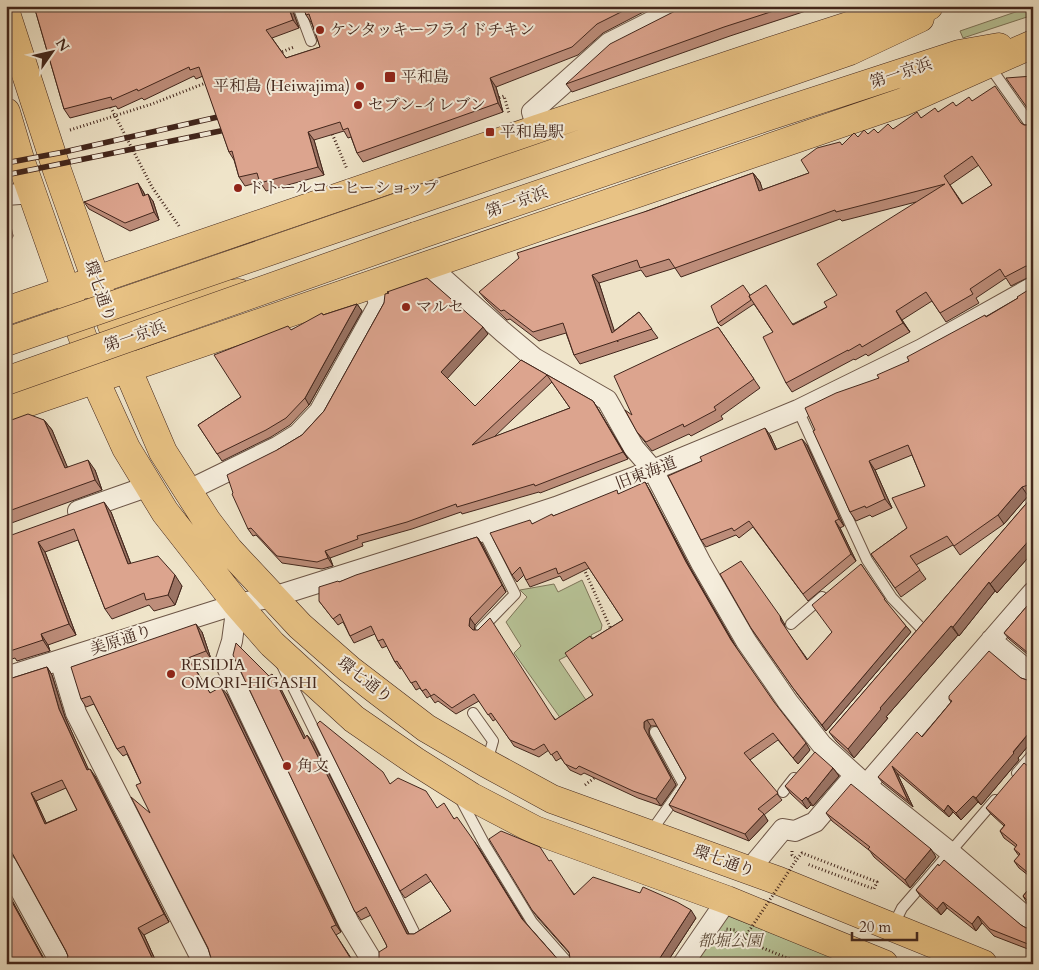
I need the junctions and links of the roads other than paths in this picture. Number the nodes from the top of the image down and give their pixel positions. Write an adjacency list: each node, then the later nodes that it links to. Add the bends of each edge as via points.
1 (298, 6): 7 (lane)
2 (682, 6): 12 (street, via 609,43 532,112)
3 (930, 6): 5 (main road)
4 (945, 6): 23 (main road, bridge, via 850,51)
5 (876, 11): 12 (main road)
6 (6, 13): 15 (main road, 環七通り)
7 (311, 41)
8 (1033, 42): 9 (main road); 27 (main road, 第一京浜, bridge, via 959,54 416,236)
9 (987, 64): 11 (lane); 14 (main road, via 902,102)
10 (6, 112): 13 (main road, 環七通り)
11 (1033, 128)
12 (537, 129): 15 (main road)
13 (20, 194): 18 (main road, 環七通り)
14 (428, 264): 16 (main road); 30 (street, via 534,358 607,400 634,448)
15 (96, 279): 18 (main road); 21 (main road, 環七通り)
16 (373, 284): 19 (main road); 32 (street, via 379,304 320,412 298,434 277,447)
17 (1033, 287): 29 (street, 旧東海道, via 922,350)
18 (67, 290): 20 (main road); 22 (main road, 環七通り)
19 (347, 293): 21 (main road, via 303,286 195,298); 25 (main road)
20 (6, 312)
21 (112, 324): 22 (main road); 25 (main road, 環七通り)
22 (82, 335): 24 (main road); 26 (main road, 環七通り)
23 (6, 342)
24 (6, 356)
25 (127, 368): 26 (main road); 32 (main road, 環七通り, via 163,452)
26 (95, 380): 28 (main road); 31 (main road, 環七通り, via 126,448)
27 (6, 381)
28 (6, 410)
29 (798, 410): 30 (street, 旧東海道); 40 (lane, via 863,563)
30 (653, 470): 34 (street, 旧東海道, via 556,507); 52 (street, via 746,641 822,745)
31 (149, 486): 33 (street); 38 (main road, 環七通り, via 165,512)
32 (187, 491): 37 (main road, 環七通り, via 229,550)
33 (62, 518)
34 (483, 530): 37 (street, 旧東海道); 41 (lane, via 515,594)
35 (829, 592): 39 (lane)
36 (1033, 592): 42 (street)
37 (273, 597): 38 (street, 旧東海道); 50 (main road, 環七通り, via 349,669 426,728)
38 (237, 604): 43 (main road, 環七通り); 44 (street, 美原通り); 65 (street, via 225,663 349,923)
39 (791, 624)
40 (922, 629)
41 (480, 630)
42 (991, 640): 45 (street); 52 (street)
43 (272, 644): 53 (main road, 環七通り, via 354,719); 62 (lane)
44 (60, 660): 46 (street, 美原通り); 64 (street, via 76,713)
45 (1033, 675)
46 (6, 678)
47 (473, 713): 50 (lane, via 493,741)
48 (655, 732): 55 (lane, via 684,786)
49 (1033, 754): 56 (lane)
50 (486, 764): 55 (main road, 環七通り, via 562,802)
51 (800, 772): 54 (lane)
52 (861, 780): 56 (street); 58 (street, via 815,822 795,831 782,829)
53 (454, 786): 59 (main road, 環七通り, via 535,830); 66 (lane, via 532,922)
54 (783, 792)
55 (649, 834): 58 (main road, 環七通り)
56 (950, 852): 60 (street); 61 (lane, via 902,908)
57 (6, 864): 63 (street)
58 (749, 870): 61 (main road, 環七通り)
59 (727, 900): 67 (street); 68 (main road, 環七通り)
60 (1033, 923)
61 (893, 927): 69 (main road, 環七通り)
62 (416, 936)
63 (61, 964)
64 (204, 964)
65 (374, 964)
66 (569, 964)
67 (683, 964)
68 (884, 964)
69 (984, 964)

